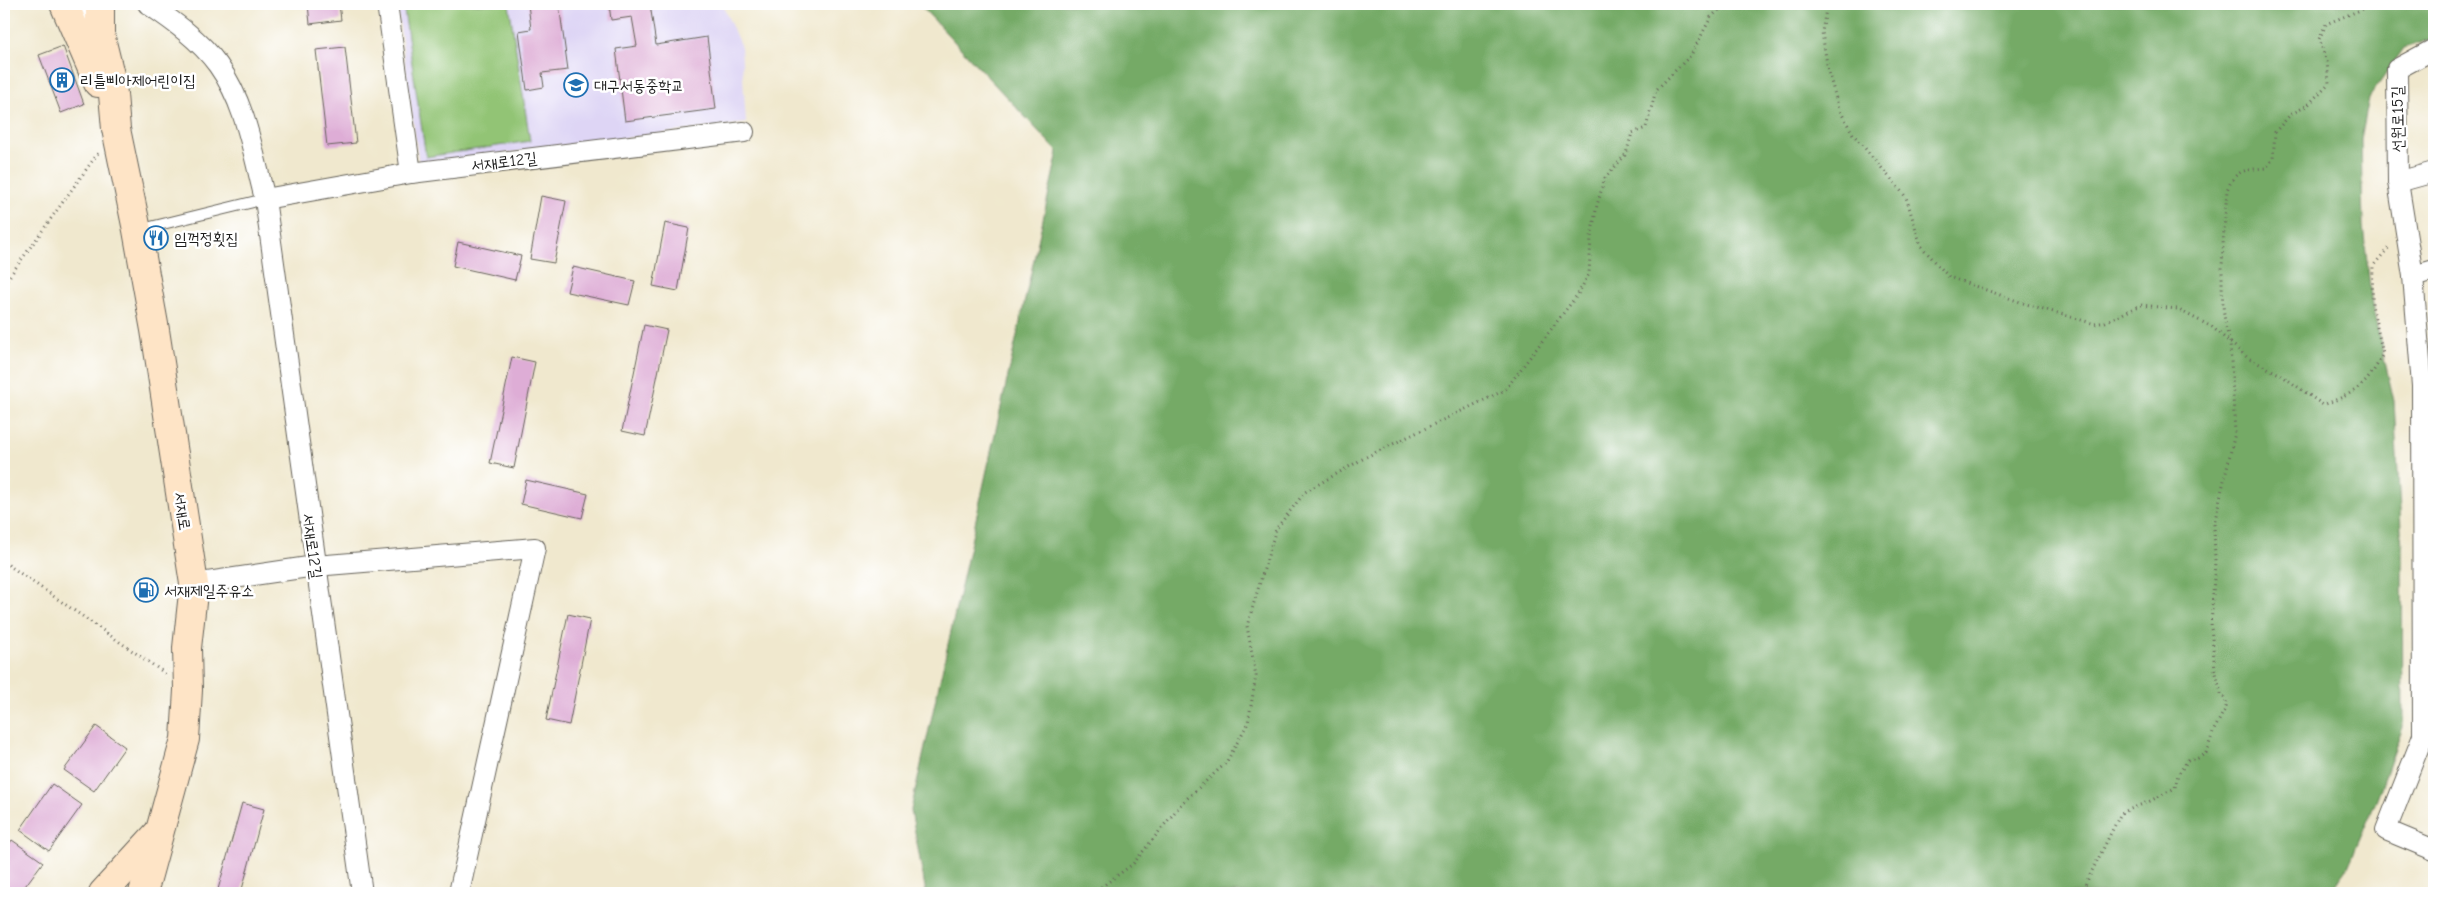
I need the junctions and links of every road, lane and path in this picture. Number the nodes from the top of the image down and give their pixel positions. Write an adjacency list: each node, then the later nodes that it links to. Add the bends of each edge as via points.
1 (64, 4): 9 (main road, 서재로)
2 (83, 4): 9 (street)
3 (100, 4): 11 (main road, 서재로, via 100,34 112,83)
4 (148, 4): 16 (street, 서재로12길, via 184,29 218,65 244,115)
5 (387, 4): 14 (street)
6 (1726, 4): 35 (path, via 1711,17 1691,55 1656,90 1646,128 1632,133 1626,154 1605,178 1591,237 1589,274 1578,294 1505,390 1366,457 1313,487 1305,492 1276,529 1247,626 1256,676 1248,723 1226,763 1182,803 1133,864)
7 (1827, 4): 22 (path, via 1822,32 1828,71 1839,109 1853,134 1906,197 1922,246 1949,277 2095,324 2141,305 2176,309 2212,327)
8 (2375, 4): 22 (path, via 2326,24 2319,39 2327,62 2329,83 2308,105 2290,115 2275,132 2273,159 2266,168 2245,170 2233,176 2227,190 2223,300 2225,329)
9 (81, 41): 11 (main road, 서재로)
10 (2434, 50): 15 (street, 선원로15길, via 2396,69)
11 (116, 128): 17 (main road, 서재로); 21 (path)
12 (744, 132): 14 (street, 서재로12길)
13 (2434, 172): 15 (street)
14 (411, 173): 16 (street, 서재로12길)
15 (2398, 182): 20 (street, 선원로15길)
16 (265, 199): 17 (lane); 25 (street, 서재로12길)
17 (138, 230): 26 (main road, 서재로)
18 (2395, 241): 22 (path, via 2373,266 2372,305 2383,354 2371,377 2351,394 2322,404 2281,375 2248,358)
19 (2434, 270): 20 (street)
20 (2413, 276): 23 (street, 선원로15길)
21 (4, 284)
22 (2230, 342): 36 (path, via 2235,433 2214,524 2211,626 2215,669 2226,707 2206,753 2188,760 2178,775 2175,788 2121,813)
23 (2428, 384): 27 (street, 선원로15길)
24 (4, 562): 28 (path)
25 (315, 566): 26 (street); 33 (street, 서재로12길); 34 (street, via 535,548)
26 (194, 584): 28 (main road, 서재로, via 187,648)
27 (2429, 633): 30 (street, 선원로15길, via 2423,736 2386,830)
28 (188, 690): 29 (main road, 서재로, via 185,739)
29 (163, 828): 31 (main road); 32 (main road, 서재로)
30 (2434, 850)
31 (103, 893)
32 (143, 893)
33 (362, 893)
34 (459, 893)
35 (1093, 893)
36 (2080, 893)

